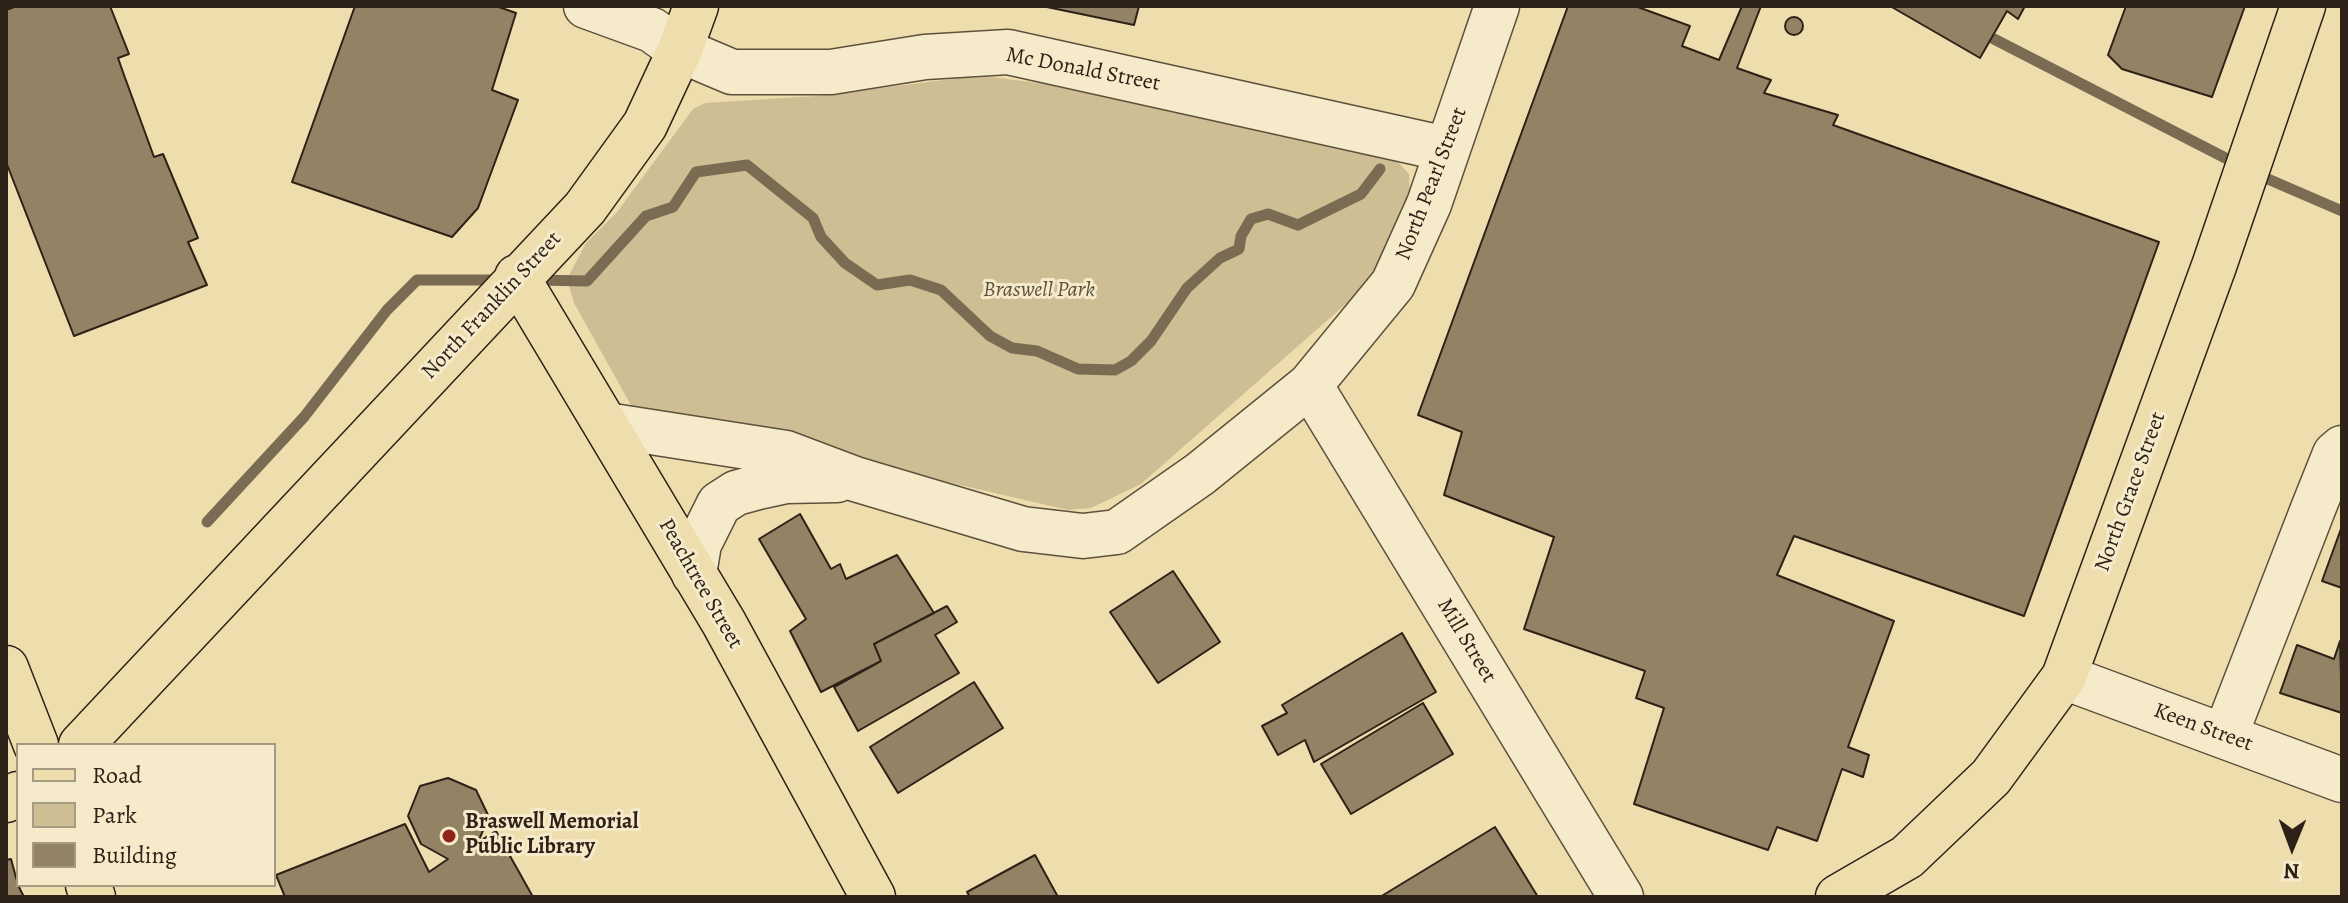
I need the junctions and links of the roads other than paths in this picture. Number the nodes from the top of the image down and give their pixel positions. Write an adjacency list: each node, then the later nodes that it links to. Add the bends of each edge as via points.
1 (586, 6): 5 (street, Mc Donald Street, via 652,30)
2 (696, 6): 5 (main road, North Franklin Street)
3 (1497, 6): 6 (street, North Pearl Street)
4 (2303, 6): 14 (main road, North Grace Street)
5 (680, 50): 6 (street, Mc Donald Street, via 732,72 831,72 925,57 1008,52); 7 (main road, North Franklin Street, via 645,125 585,208)
6 (1446, 149): 8 (street, North Pearl Street, via 1429,204 1393,284)
7 (517, 277): 9 (main road, Peachtree Street); 17 (main road, North Franklin Street)
8 (1310, 385): 11 (street, North Pearl Street, via 1200,474 1117,532 1083,536 1023,529); 20 (street, Mill Street)
9 (606, 425): 11 (street, via 786,453); 12 (main road, Peachtree Street)
10 (2342, 448): 15 (street, via 2335,454)
11 (855, 479): 12 (street, via 786,481 736,493 719,504 699,544)
12 (694, 574): 19 (main road, Peachtree Street)
13 (6, 668): 16 (main road)
14 (2064, 677): 15 (street, Keen Street); 21 (main road, North Grace Street, via 1991,777 1907,857)
15 (2225, 736): 18 (street, Keen Street)
16 (35, 743)
17 (83, 743)
18 (2342, 780)
19 (873, 897)
20 (1621, 897)
21 (1838, 897)

